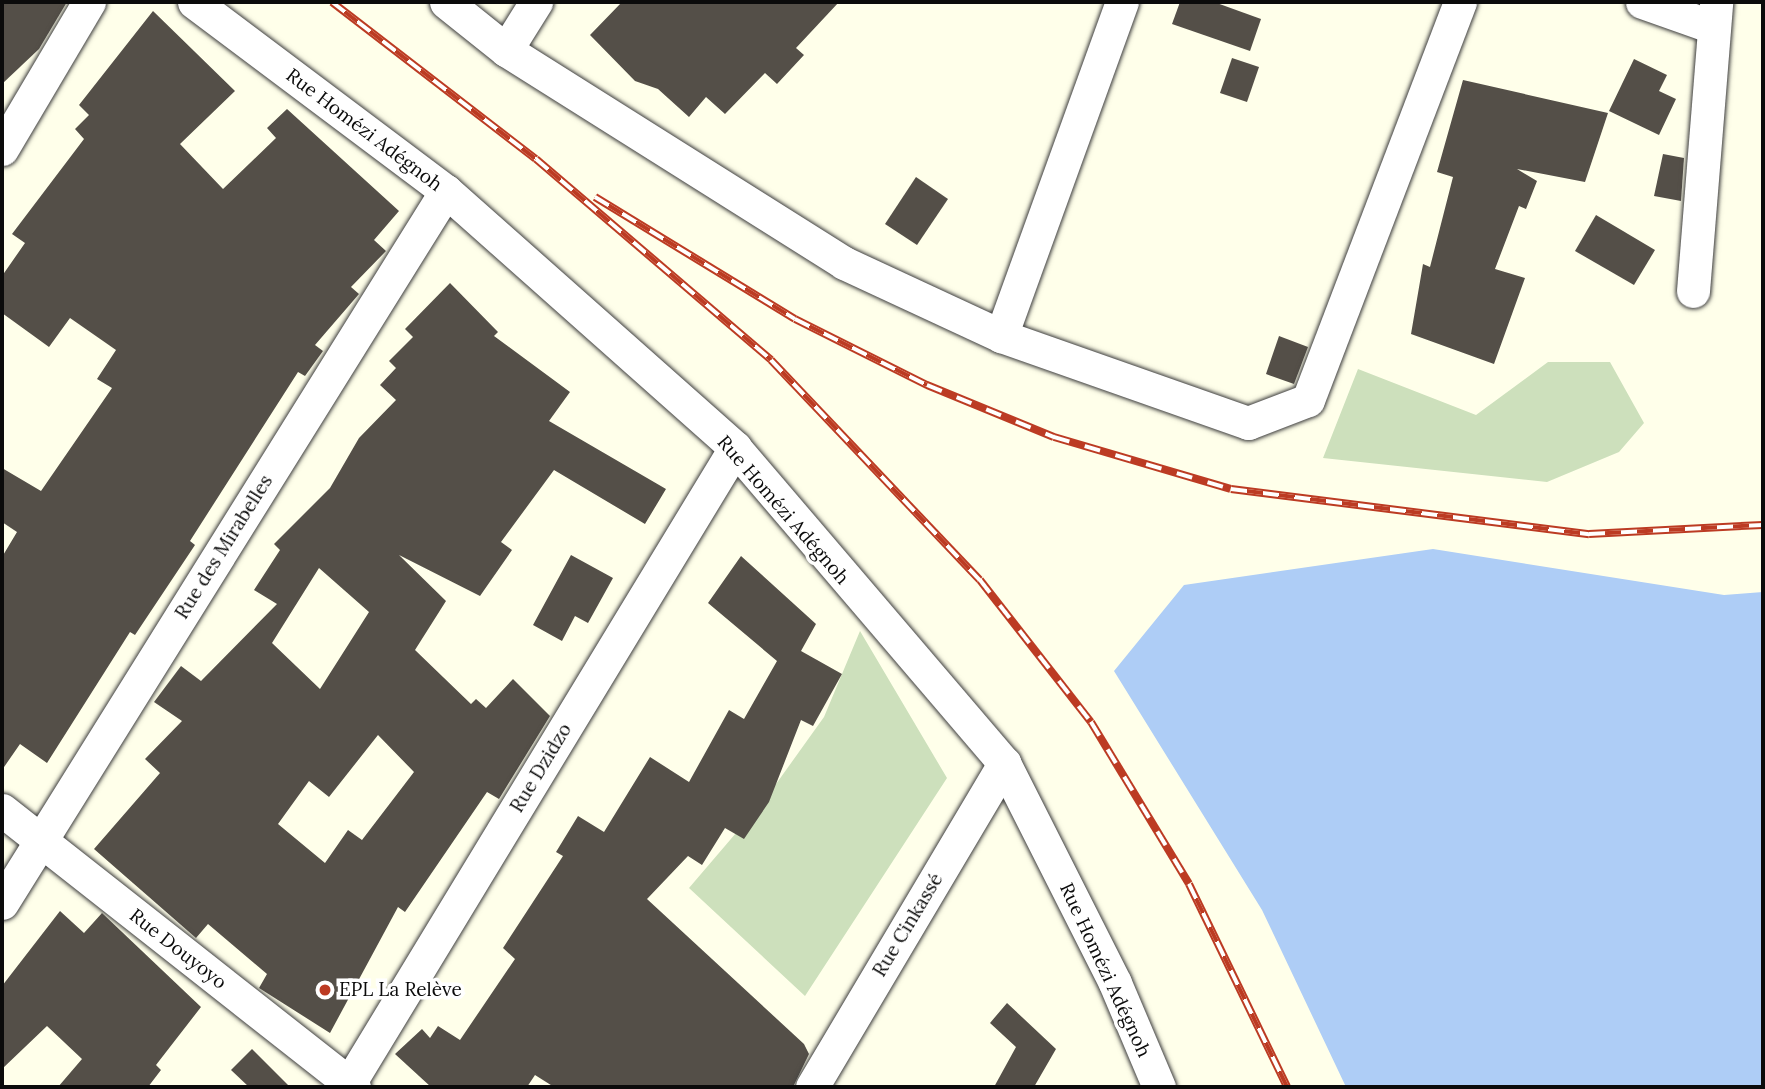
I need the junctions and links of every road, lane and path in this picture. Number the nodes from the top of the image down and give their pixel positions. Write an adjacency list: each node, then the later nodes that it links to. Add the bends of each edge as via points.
1 (89, 2): 10 (street)
2 (194, 2): 11 (street, Rue Homézi Adégnoh)
3 (446, 2): 9 (street)
4 (536, 2): 9 (street)
5 (1122, 2): 13 (street)
6 (1460, 2): 13 (street, via 1308,400 1248,423)
7 (1642, 2): 8 (street)
8 (1714, 14): 12 (street)
9 (506, 50): 13 (street, via 844,263)
10 (2, 149)
11 (446, 191): 14 (street, Rue Homézi Adégnoh); 17 (street, Rue des Mirabelles)
12 (1693, 291)
13 (1001, 336)
14 (735, 448): 15 (street, Rue Homézi Adégnoh); 19 (street, Rue Dzidzo)
15 (1004, 763): 20 (street, Rue Cinkassé); 21 (street, Rue Homézi Adégnoh, via 1115,983)
16 (2, 810): 17 (street, Rue Douyoyo)
17 (40, 841): 18 (street, Rue des Mirabelles); 19 (street, Rue Douyoyo)
18 (2, 903)
19 (350, 1086)
20 (812, 1087)
21 (1159, 1087)

